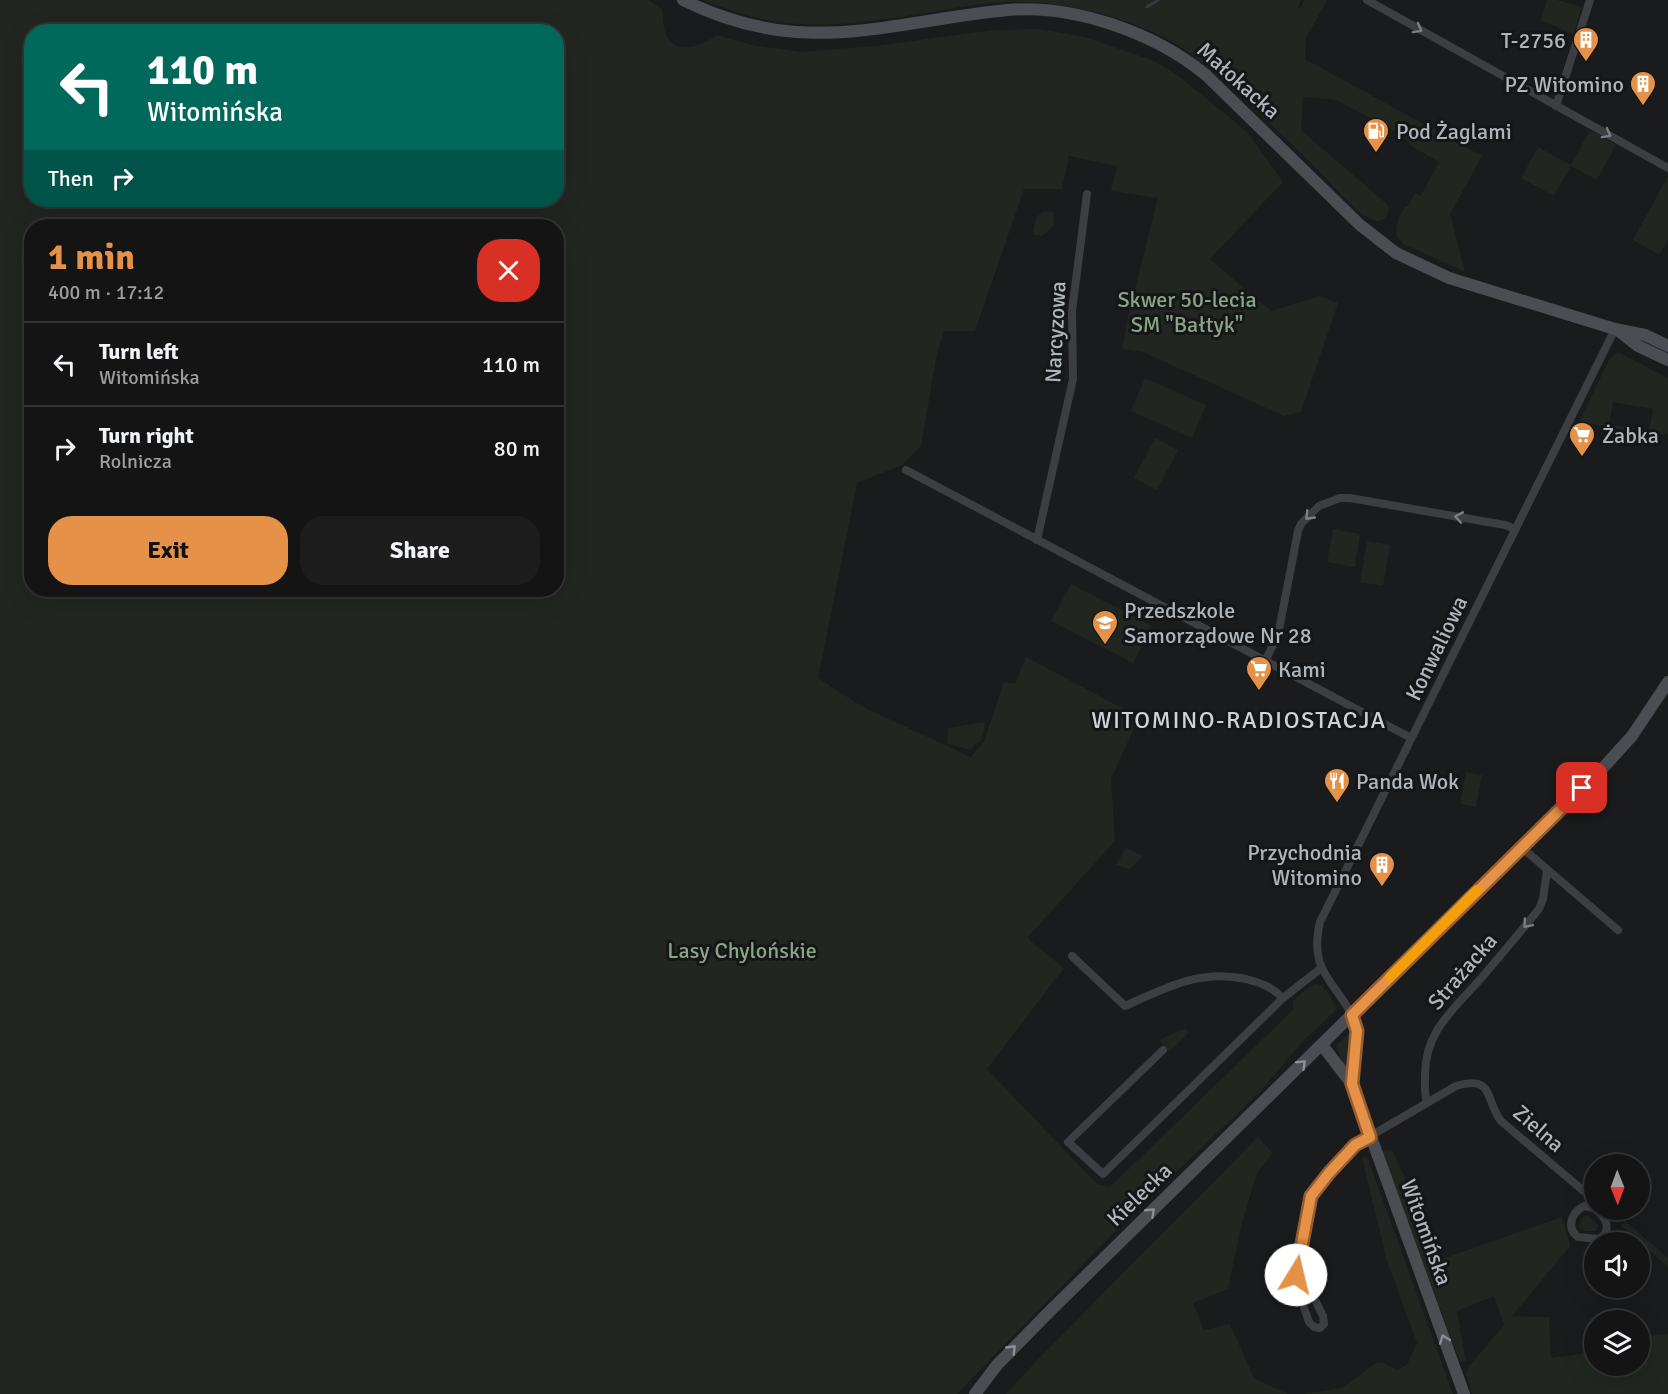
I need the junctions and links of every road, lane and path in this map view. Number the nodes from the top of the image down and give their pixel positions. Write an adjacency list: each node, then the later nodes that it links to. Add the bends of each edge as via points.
1 (683, 0): 7 (main road, Małokacka, via 743,23 796,32 859,30 989,12 1035,10 1071,14 1145,37 1206,75 1360,225 1396,253 1449,278)
2 (1367, 0): 4 (street, one-way to 4)
3 (1590, 0): 4 (street)
4 (1556, 106): 5 (street, one-way to 5)
5 (1668, 168)
6 (1087, 194): 12 (street, Narcyzowa, via 1072,311 1073,379)
7 (1616, 329): 8 (main road, Małokacka, via 1645,334); 9 (main road, Małokacka, via 1638,346); 11 (street, Konwaliowa)
8 (1668, 346)
9 (1668, 360)
10 (906, 470): 12 (street)
11 (1516, 529): 13 (street, one-way to 13, via 1350,498 1319,506 1298,531 1278,635); 15 (street, Konwaliowa)
12 (1037, 540): 13 (street)
13 (1265, 661): 15 (street)
14 (1668, 682): 16 (main road, Kielecka, via 1619,751)
15 (1412, 738): 20 (street, Konwaliowa, via 1320,922 1316,939)
16 (1521, 847): 17 (street); 22 (main road, Kielecka)
17 (1547, 871): 18 (street); 26 (street, Strażacka, one-way to 26, via 1539,909 1438,1027 1428,1045)
18 (1618, 930)
19 (1072, 956): 21 (street, via 1125,1006 1183,982 1217,975 1267,986)
20 (1320, 969): 21 (street, Kielecka); 22 (street)
21 (1283, 999): 24 (street, Kielecka, via 1103,1174 1068,1142)
22 (1352, 1015): 23 (main road, Kielecka); 25 (main road, Witomińska, via 1357,1031)
23 (1322, 1045): 25 (main road, Witomińska); 30 (main road, Kielecka, one-way to 23, via 1026,1334)
24 (1163, 1050)
25 (1352, 1084): 27 (main road, Witomińska)
26 (1427, 1102): 27 (street, Zielna); 28 (street, Zielna, via 1466,1083 1484,1087 1491,1094 1501,1121)
27 (1370, 1137): 29 (street, Zielna, via 1355,1145 1311,1196); 31 (main road, Witomińska, one-way to 27)
28 (1584, 1190)
29 (1298, 1265): 29 (street, Zielna, via 1297,1287 1302,1303 1309,1323 1320,1328 1323,1316)
30 (975, 1394)
31 (1464, 1394)

